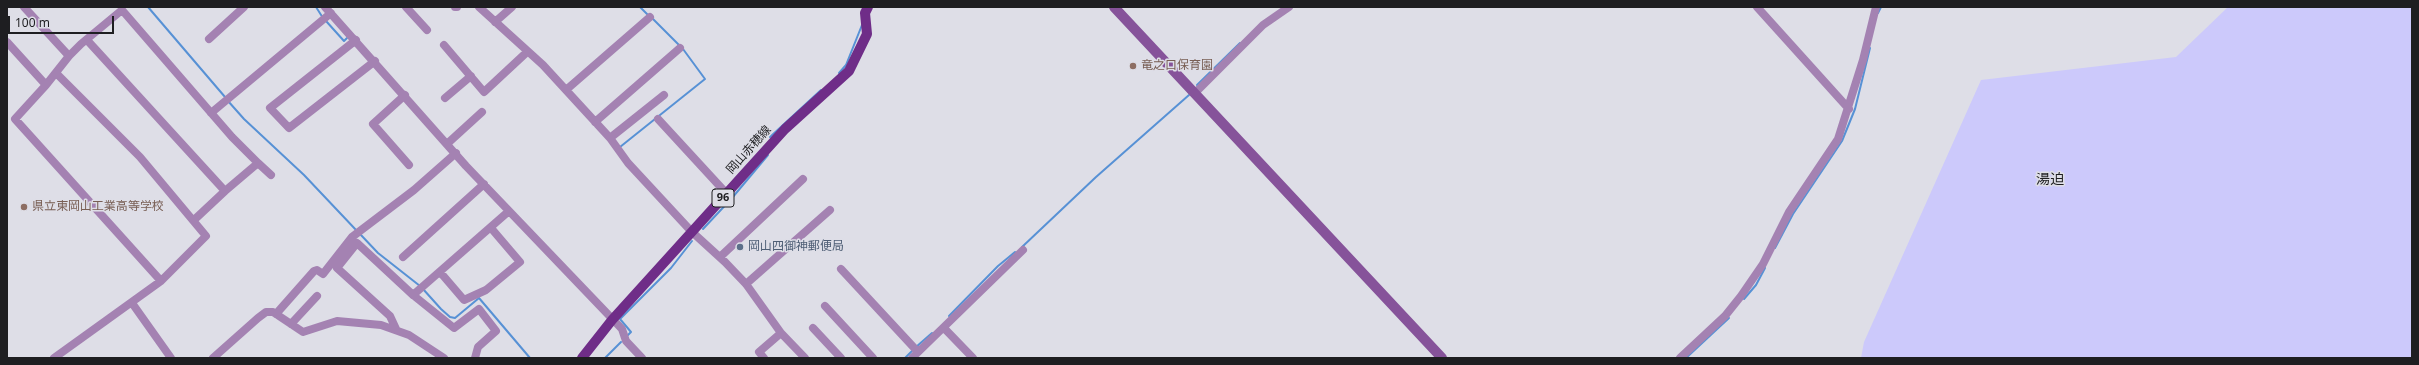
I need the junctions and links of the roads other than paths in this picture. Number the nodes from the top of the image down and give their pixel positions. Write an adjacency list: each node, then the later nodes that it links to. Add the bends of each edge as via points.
1 (24, 7): 23 (street)
2 (244, 7): 16 (street)
3 (406, 7): 15 (street)
4 (479, 7): 14 (street)
5 (512, 7): 14 (street)
6 (868, 7): 47 (main road, 岡山赤穂線 / 96, via 865,13 866,34 850,71 785,129)
7 (1114, 7): 29 (street)
8 (1289, 7): 29 (street, via 1263,25)
9 (1757, 7): 33 (street)
10 (1876, 7): 33 (street)
11 (124, 8): 17 (street); 35 (street)
12 (326, 14): 18 (street); 35 (street)
13 (650, 17): 28 (street)
14 (495, 22): 22 (street)
15 (427, 30)
16 (209, 39)
17 (87, 40): 23 (street); 46 (street)
18 (356, 40): 24 (street); 24 (street, via 270,108 289,128)
19 (7, 42): 27 (street)
20 (444, 45): 26 (street)
21 (680, 48): 37 (street)
22 (527, 52): 26 (street, via 484,92); 28 (street)
23 (69, 56): 25 (street)
24 (375, 61): 30 (street)
25 (56, 73): 27 (street); 50 (street, via 140,157)
26 (471, 76): 32 (street)
27 (46, 84): 58 (street, via 15,118)
28 (566, 90): 37 (street)
29 (1195, 93): 84 (street)
30 (405, 95): 39 (street); 42 (street, via 373,124)
31 (664, 95): 38 (street)
32 (445, 98)
33 (1849, 109): 85 (street, via 1838,139 1789,212 1759,270 1725,316)
34 (482, 112): 39 (street)
35 (211, 113): 41 (street)
36 (658, 119): 47 (street)
37 (595, 122): 38 (street)
38 (610, 138): 52 (street, via 628,163)
39 (448, 143): 40 (street)
40 (456, 153): 45 (street); 64 (street, via 414,190 358,232 323,274 314,271)
41 (258, 163): 43 (street); 46 (street)
42 (409, 165)
43 (271, 175)
44 (803, 179): 55 (street)
45 (484, 184): 49 (street); 54 (street)
46 (225, 191): 50 (street)
47 (727, 194): 52 (main road, 岡山赤穂線 / 96)
48 (830, 210): 59 (street)
49 (510, 211): 51 (street); 65 (street)
50 (194, 220): 58 (street, via 206,236)
51 (491, 228): 57 (street); 57 (street, via 520,262 486,290 464,300)
52 (692, 231): 55 (street); 65 (main road, 岡山赤穂線 / 96)
53 (1023, 250): 68 (street)
54 (403, 257)
55 (720, 257): 59 (street)
56 (841, 269): 71 (street)
57 (440, 272): 60 (street)
58 (161, 281): 62 (street)
59 (746, 284): 70 (street)
60 (413, 295): 69 (street, via 357,243 337,268 390,316); 76 (street, via 454,328 479,309 496,331 478,347)
61 (317, 296): 66 (street)
62 (132, 303): 72 (street); 73 (street)
63 (825, 306): 82 (street)
64 (276, 314): 66 (street); 74 (street, via 266,312)
65 (612, 320): 77 (main road, 岡山赤穂線 / 96); 78 (street, via 622,329 626,340)
66 (291, 324): 69 (street, via 303,332 337,321)
67 (813, 328): 81 (street)
68 (944, 328): 71 (street); 83 (street)
69 (396, 329): 75 (street, via 409,334)
70 (781, 333): 79 (street, via 759,352); 80 (street)
71 (915, 352)
72 (54, 358)
73 (171, 358)
74 (213, 358)
75 (444, 358)
76 (475, 358)
77 (582, 358)
78 (641, 358)
79 (764, 358)
80 (805, 358)
81 (841, 358)
82 (874, 358)
83 (973, 358)
84 (1442, 358)
85 (1680, 358)

